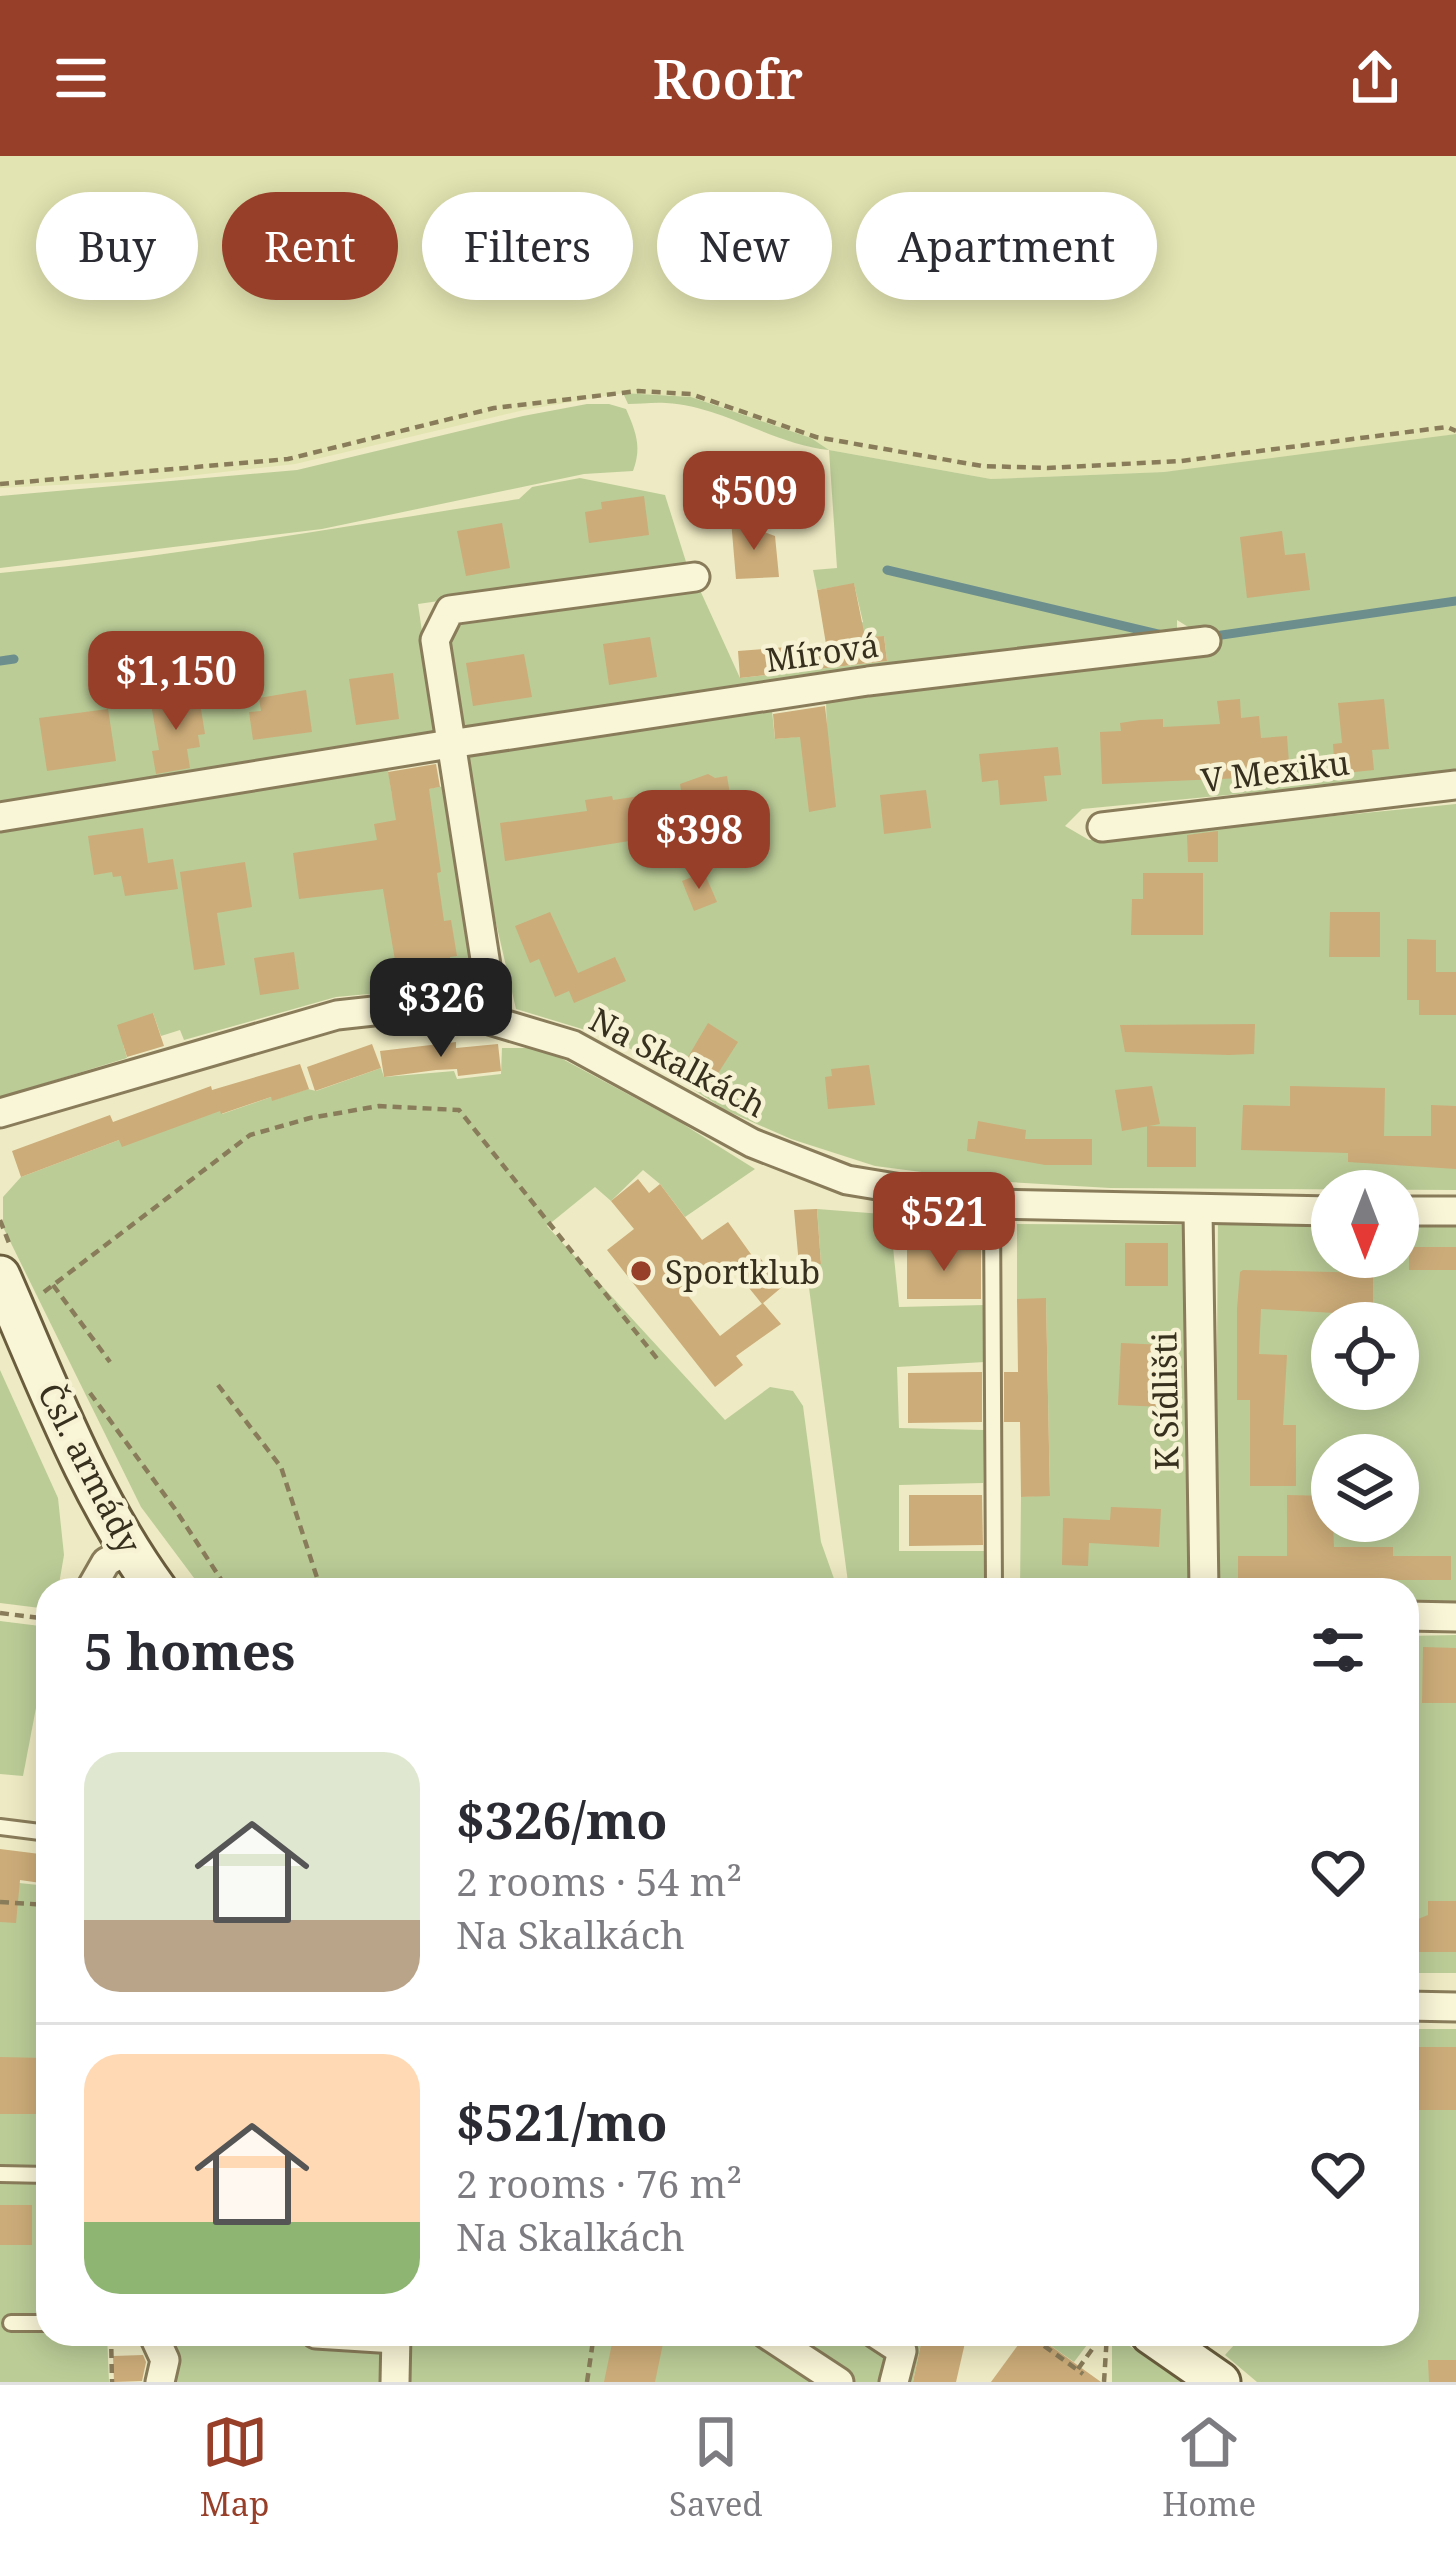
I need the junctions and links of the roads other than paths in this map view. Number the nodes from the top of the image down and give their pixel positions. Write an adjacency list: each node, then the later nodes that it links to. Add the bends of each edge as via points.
1 (695, 577): 3 (street, via 450,610 435,640)
2 (1206, 641): 3 (street, Mírová)
3 (449, 744): 5 (street, Mírová); 7 (street, via 488,978)
4 (1456, 785): 6 (street, V Mexiku)
5 (0, 817)
6 (1102, 827)
7 (485, 1019): 8 (street, Na Skalkách, via 410,1007 337,1016); 9 (street, Na Skalkách, via 589,1052 826,1175)
8 (0, 1113)
9 (992, 1204): 10 (street, Na Skalkách); 18 (lane)
10 (1198, 1211): 11 (street, Na Skalkách); 19 (street, K Sídlišti)
11 (1311, 1211)
12 (1419, 1211): 13 (street)
13 (1456, 1211)
14 (0, 1276): 15 (street, Čsl. armády)
15 (128, 1550): 16 (street); 17 (street, Čsl. armády)
16 (97, 1578)
17 (149, 1578)
18 (994, 1578)
19 (1204, 1578)
20 (1419, 1616): 21 (street)
21 (1456, 1617)
22 (0, 1827): 23 (lane)
23 (36, 1832)
24 (1419, 2006): 25 (street)
25 (1456, 2007)
26 (0, 2174): 27 (lane)
27 (36, 2175)
28 (11, 2323): 29 (lane)
29 (36, 2323)
30 (159, 2346): 35 (street)
31 (395, 2346): 36 (street)
32 (784, 2346): 37 (street)
33 (894, 2346): 38 (street, via 902,2351)
34 (1168, 2346): 39 (street)
35 (160, 2382)
36 (395, 2382)
37 (838, 2382)
38 (894, 2382)
39 (1220, 2382)

